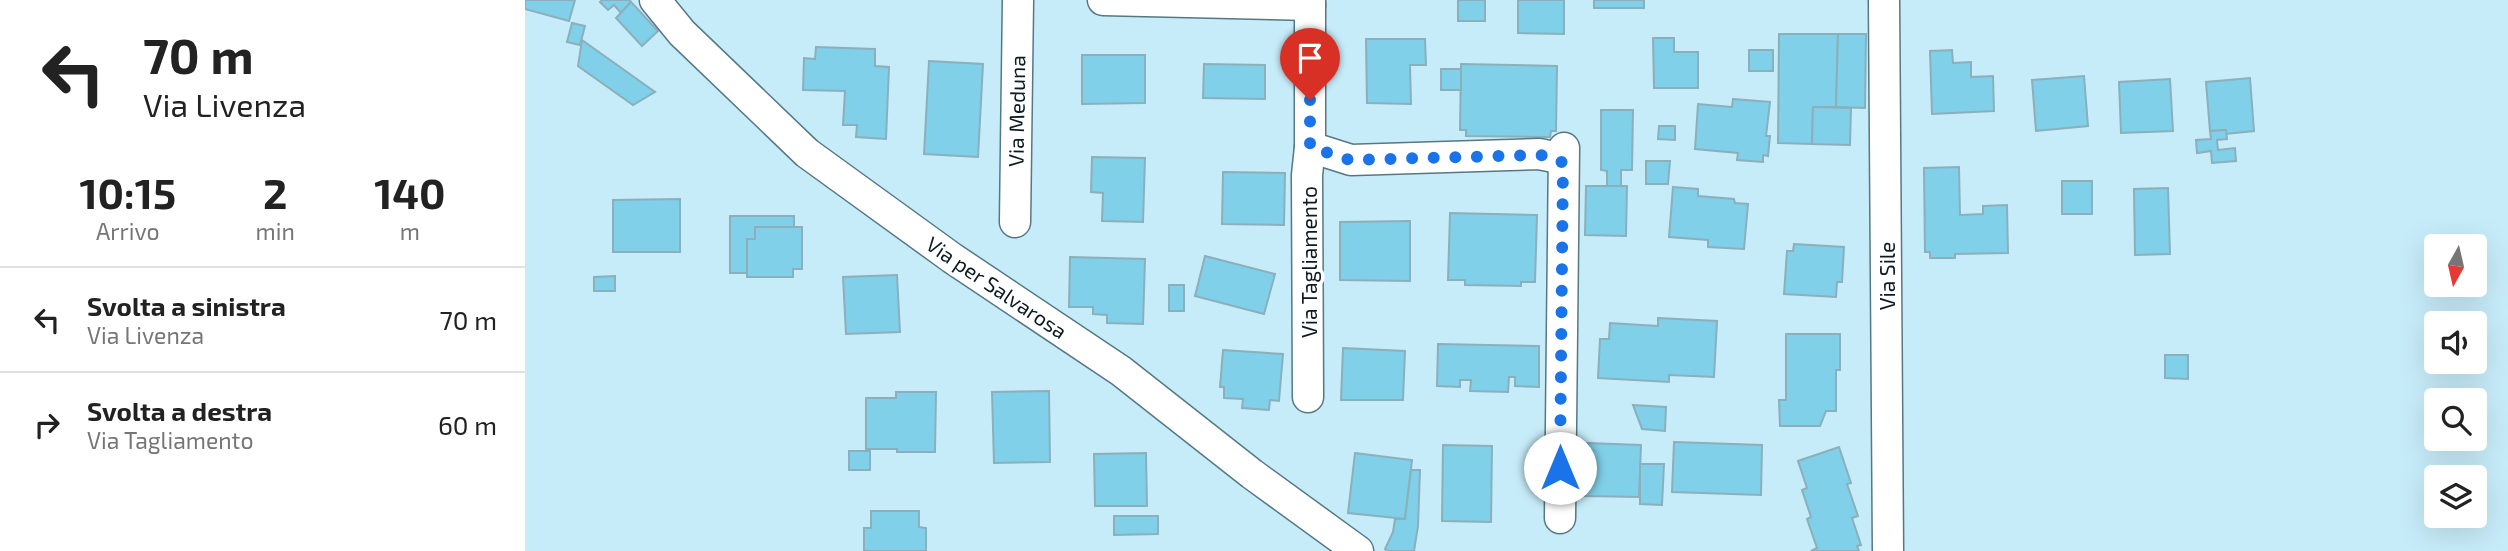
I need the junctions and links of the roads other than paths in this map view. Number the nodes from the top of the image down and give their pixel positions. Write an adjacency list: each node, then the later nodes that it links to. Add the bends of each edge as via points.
1 (656, 0): 10 (street, Via per Salvarosa, via 682,33 807,153 952,258 1121,370)
2 (1018, 0): 7 (street, Via Meduna)
3 (1103, 0): 5 (street)
4 (1884, 0): 11 (street, Via Sile)
5 (1310, 3): 6 (street, Via Tagliamento)
6 (1310, 147): 8 (street, Via Tagliamento); 9 (street, via 1350,160 1563,155)
7 (1015, 222)
8 (1308, 397)
9 (1560, 518)
10 (1358, 551)
11 (1888, 551)

